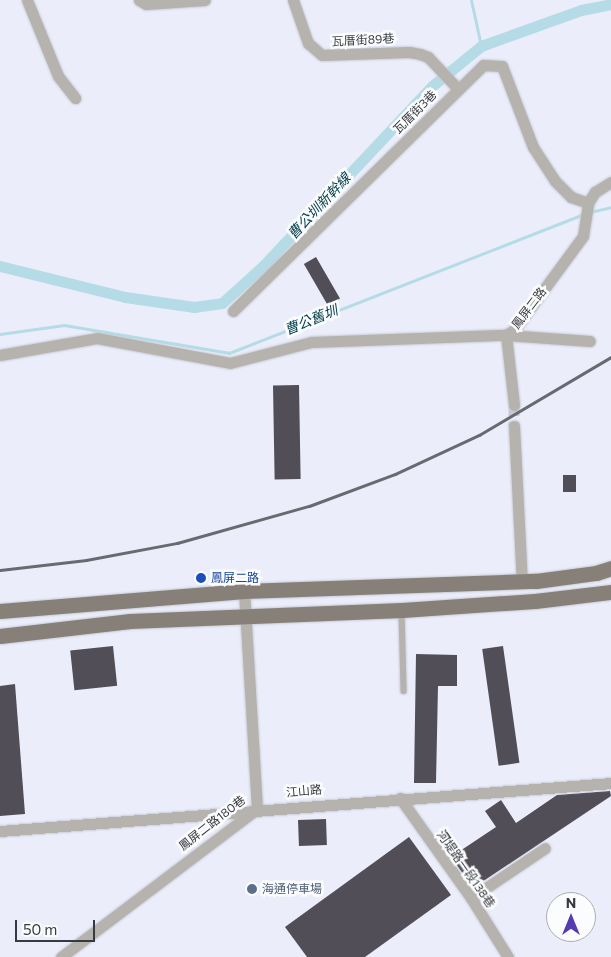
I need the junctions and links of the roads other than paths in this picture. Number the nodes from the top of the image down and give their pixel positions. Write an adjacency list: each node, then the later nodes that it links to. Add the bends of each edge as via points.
1 (27, 0): 6 (street, via 58,76)
2 (139, 0): 3 (street, via 146,4)
3 (205, 0)
4 (293, 0): 5 (street, 瓦厝街89巷, via 308,43 322,55 409,52 428,57)
5 (456, 87): 8 (street, 瓦厝街3巷, via 483,65 502,66 533,147 566,192); 9 (street, 瓦厝街3巷)
6 (75, 98)
7 (611, 182): 8 (street, via 595,192)
8 (588, 206): 10 (street, 鳳屏二路, via 586,228 514,330)
9 (233, 311)
10 (506, 335): 11 (street); 12 (street, 鳳屏二路, via 311,342 230,363 97,338); 13 (street)
11 (590, 341)
12 (0, 355)
13 (514, 405)
14 (514, 426): 16 (street)
15 (606, 570): 16 (main road)
16 (522, 582): 17 (main road)
17 (244, 591): 20 (main road); 21 (street, 鳳屏二路180巷)
18 (607, 592): 19 (main road, via 535,601)
19 (402, 610): 21 (main road); 23 (lane)
20 (0, 611)
21 (244, 614): 22 (main road, via 130,621); 26 (street, 鳳屏二路180巷)
22 (0, 636)
23 (404, 691)
24 (611, 783): 25 (street, 江山路)
25 (400, 798): 26 (street, 江山路); 29 (street, 河堤路一段138巷)
26 (257, 809): 27 (street, 江山路); 30 (street, 鳳屏二路180巷)
27 (0, 831)
28 (545, 848): 29 (street)
29 (471, 898): 31 (street, 河堤路一段138巷)
30 (61, 957)
31 (508, 957)

